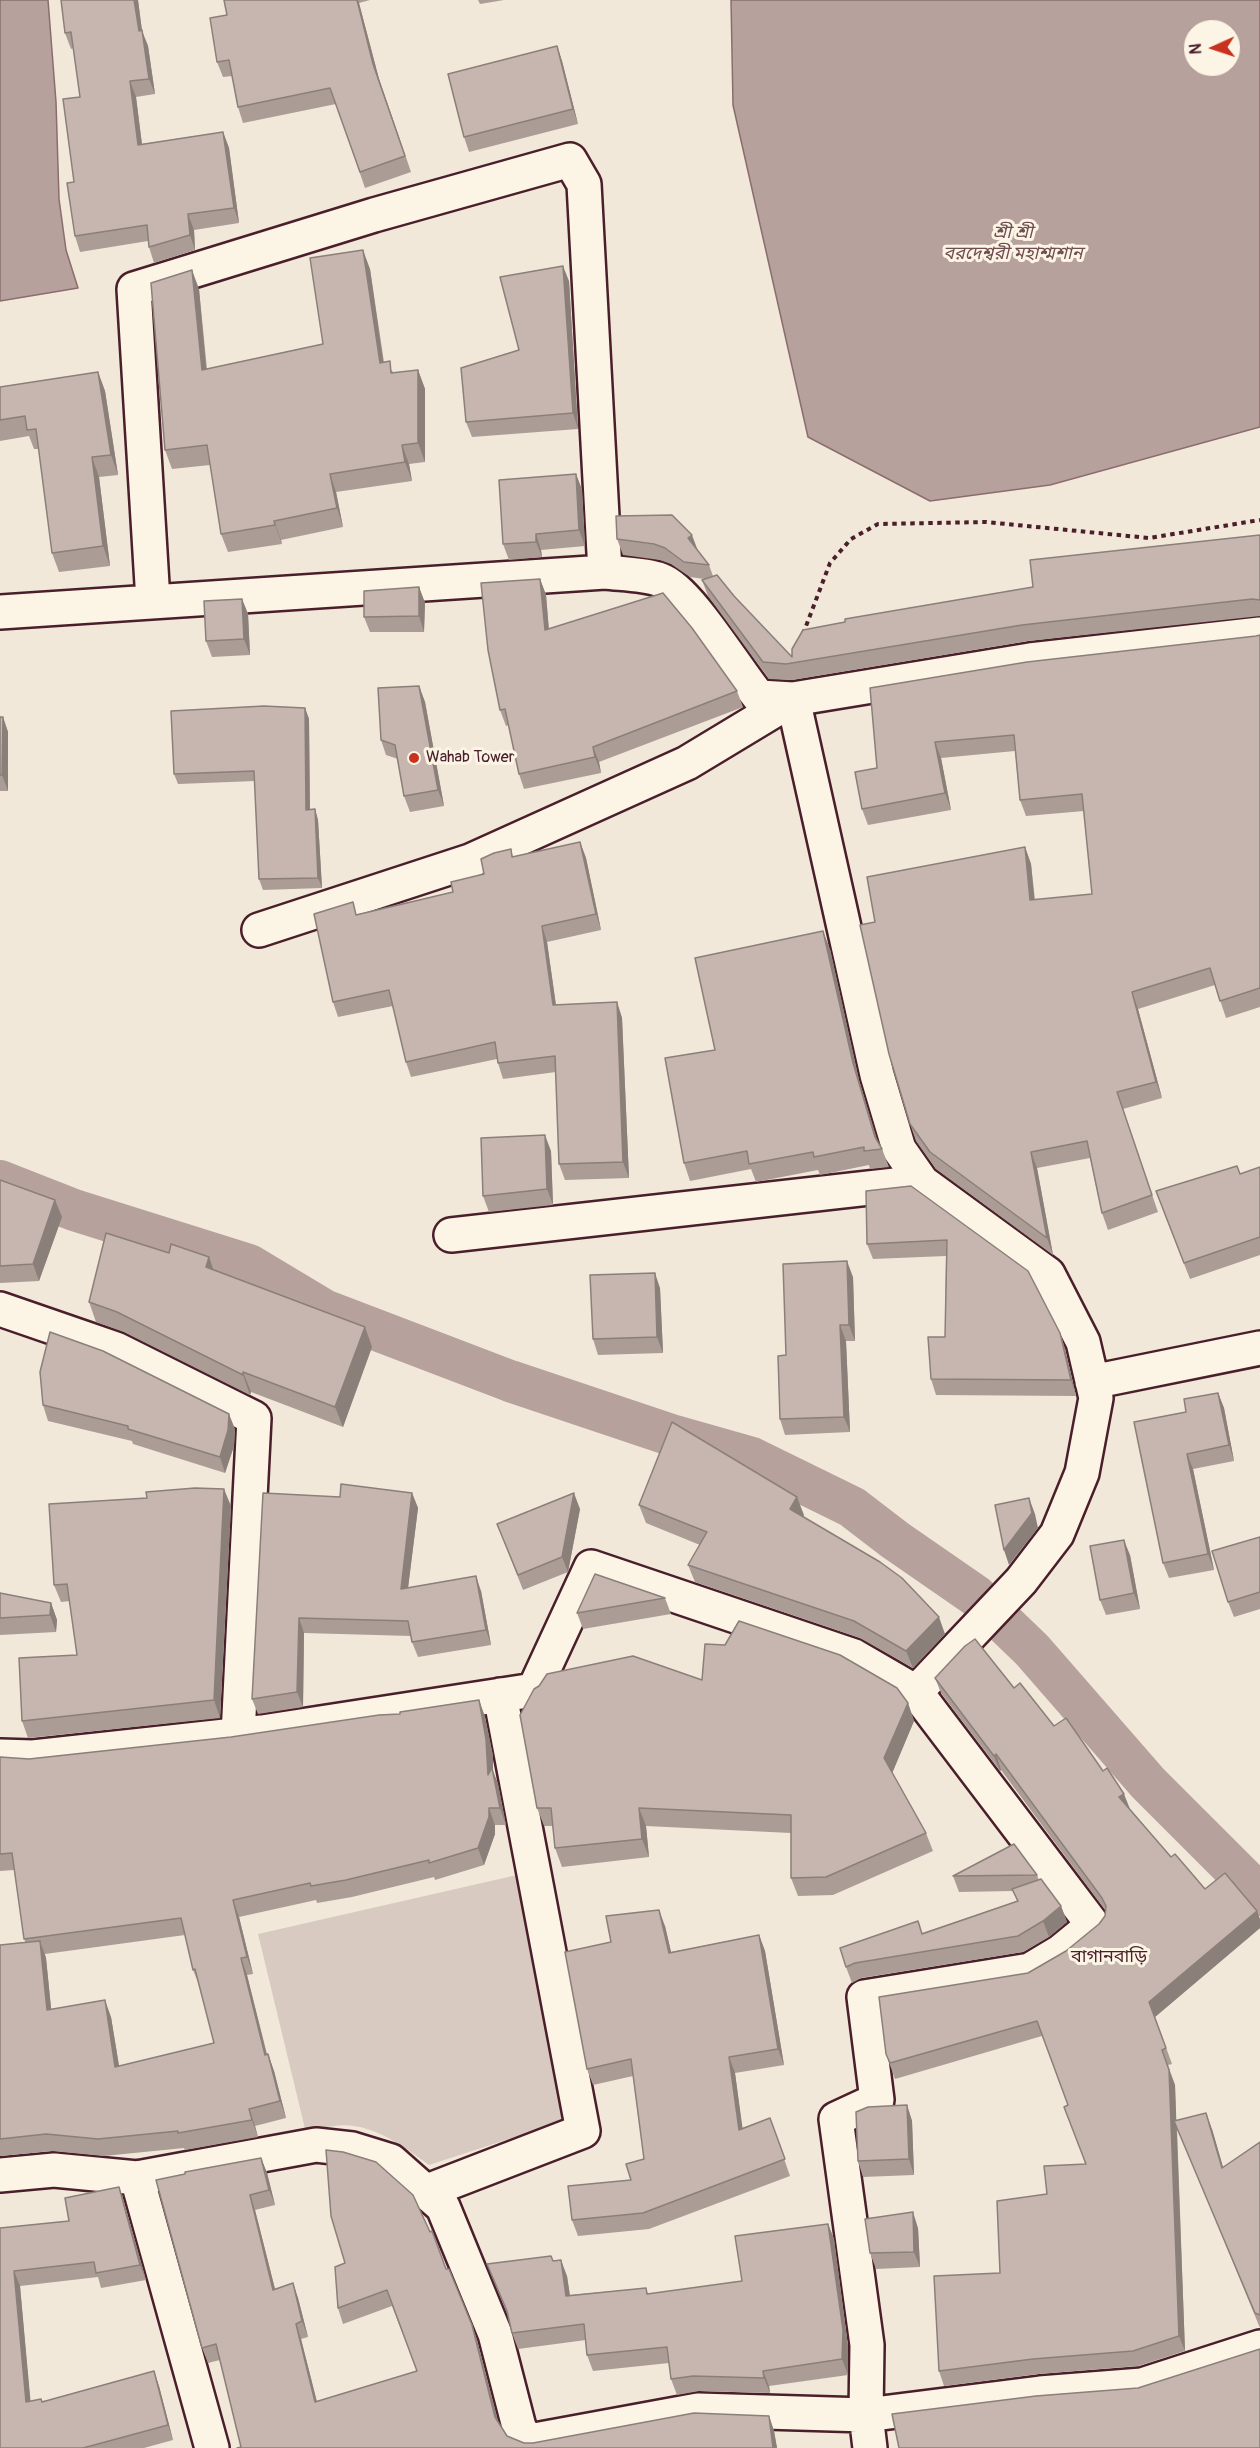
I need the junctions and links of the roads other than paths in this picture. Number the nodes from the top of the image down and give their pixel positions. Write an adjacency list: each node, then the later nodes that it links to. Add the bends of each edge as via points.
1 (605, 572): 2 (street); 2 (street, via 584,184 570,159 134,289); 5 (street, via 662,580 691,604 759,698)
2 (153, 601): 3 (street)
3 (0, 612)
4 (1260, 634): 5 (street, via 1030,660)
5 (793, 699): 6 (street, via 687,763 470,861); 7 (street, via 877,1075 899,1149)
6 (260, 930)
7 (922, 1182): 8 (street); 11 (street, via 1048,1274 1083,1342)
8 (451, 1235)
9 (0, 1309): 14 (street, via 116,1348 254,1418)
10 (1260, 1348): 11 (street)
11 (1092, 1382): 12 (street, via 1096,1398 1082,1473 1057,1534 1021,1581)
12 (916, 1692): 13 (street, via 854,1656 591,1567 534,1689); 20 (street, via 1093,1925 1030,1970 864,1997 878,2100 836,2119 867,2345)
13 (500, 1695): 14 (street); 18 (street, via 582,2131)
14 (238, 1735): 15 (street, via 33,1757)
15 (0, 1756)
16 (0, 2175): 17 (street, via 54,2170)
17 (138, 2178): 18 (street, via 316,2145 352,2149 391,2161); 21 (street)
18 (425, 2192): 20 (street, via 443,2207 495,2334 524,2437 535,2440 698,2410)
19 (1260, 2347): 20 (street, via 1142,2385 1040,2393)
20 (866, 2415): 22 (street)
21 (212, 2448)
22 (870, 2448)

